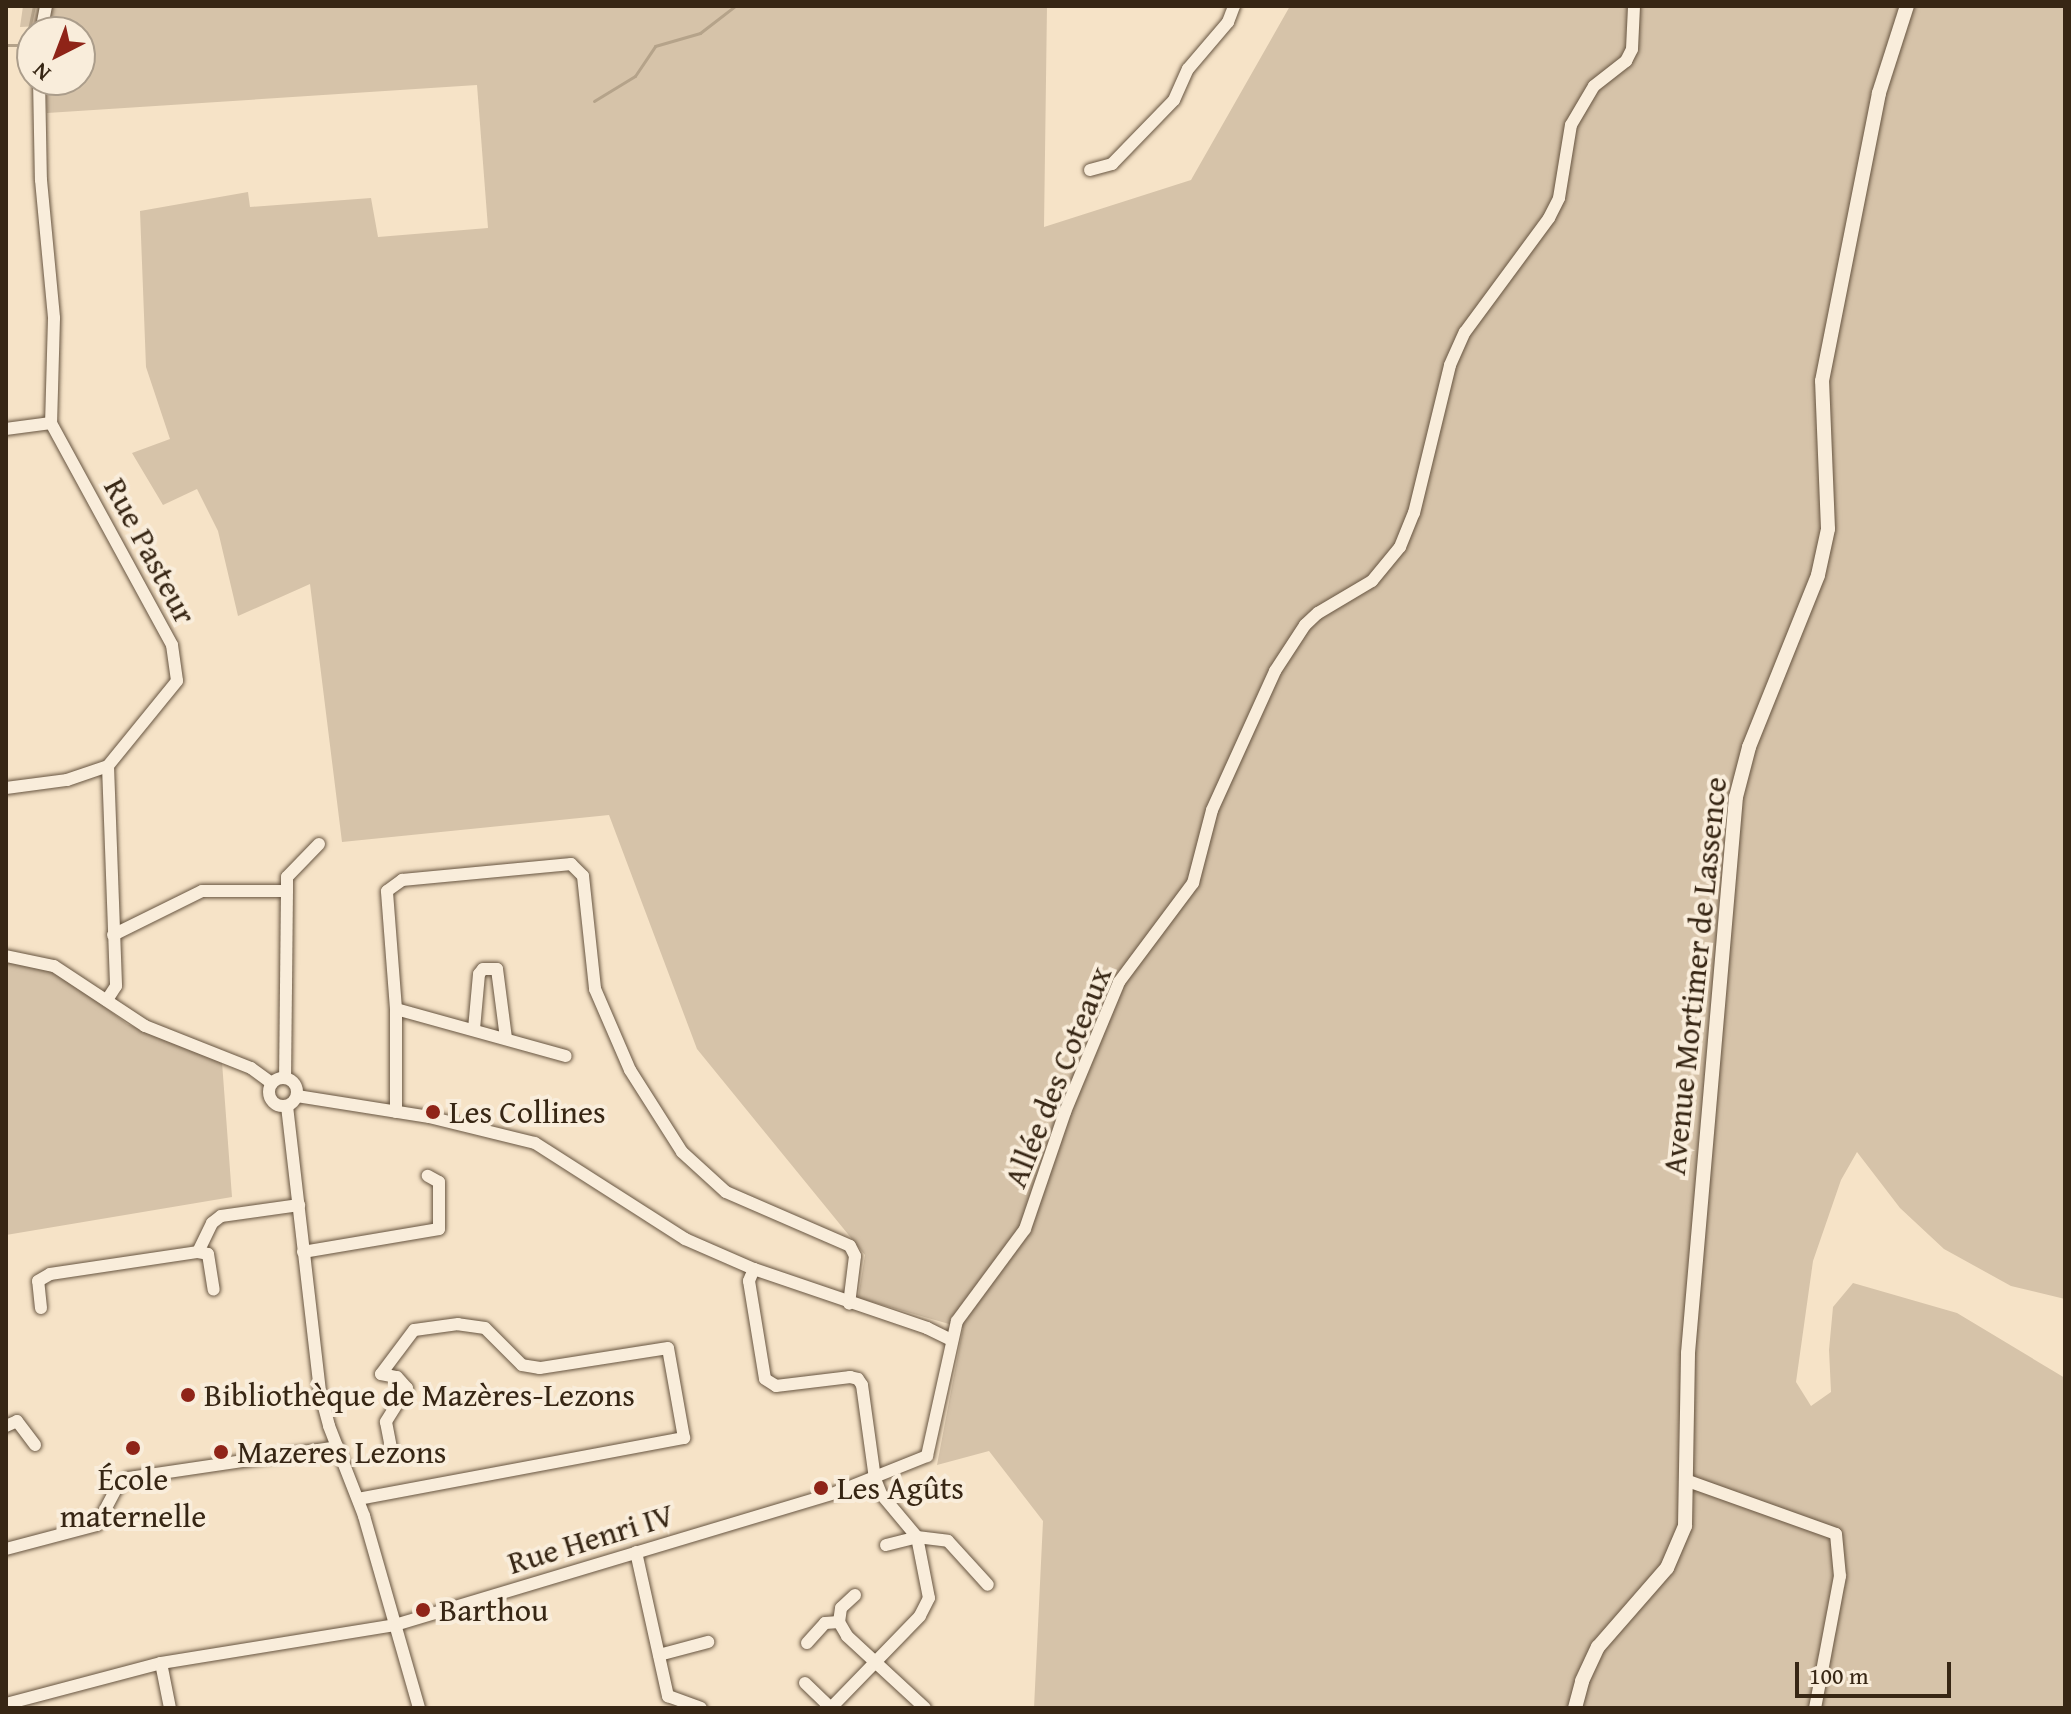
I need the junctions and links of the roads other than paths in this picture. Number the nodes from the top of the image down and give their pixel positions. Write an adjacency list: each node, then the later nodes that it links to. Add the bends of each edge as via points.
1 (1234, 6): 5 (street, via 1228,22 1188,69 1174,100 1112,164)
2 (1634, 6): 32 (street, Allée des Coteaux, via 1632,49 1626,61 1594,86 1571,125 1559,198 1549,218 1465,332 1450,365 1414,513 1400,547 1372,581 1305,625 1275,671 1212,810 1193,883 1119,982 1065,1112 1025,1229 957,1321)
3 (1907, 6): 38 (street, Avenue Mortimer de Lassence, via 1879,93 1822,381 1828,529 1822,560 1749,747 1736,797 1688,1353)
4 (39, 96): 6 (street, via 54,318)
5 (1090, 170)
6 (51, 423): 7 (street); 8 (street, Rue Pasteur, via 172,645 177,681)
7 (6, 429)
8 (108, 766): 9 (street, via 67,780); 12 (street)
9 (6, 788)
10 (319, 844): 11 (street, via 287,877)
11 (287, 891): 12 (street, via 202,891); 19 (street)
12 (113, 935): 14 (street, via 116,986)
13 (6, 956): 14 (street, via 54,966)
14 (107, 1000): 20 (street, via 145,1026 251,1068)
15 (396, 1009): 16 (street); 23 (street); 30 (street, via 387,891 402,880 571,864 583,876 595,989 637,1082 682,1152 726,1192 850,1246 855,1256)
16 (474, 1029): 17 (street); 17 (street, via 479,974 497,969)
17 (506, 1038): 18 (street)
18 (566, 1056)
19 (285, 1078): 20 (street); 21 (street, via 296,1086)
20 (272, 1083): 22 (street, via 271,1100)
21 (297, 1096): 22 (street); 23 (street)
22 (287, 1106): 25 (street)
23 (396, 1112): 28 (street, via 535,1143 685,1239)
24 (428, 1176): 27 (street, via 439,1182 439,1229)
25 (299, 1205): 26 (street, via 221,1216); 27 (street)
26 (198, 1252): 29 (street, via 208,1254); 31 (street, via 50,1274 38,1281)
27 (303, 1252): 35 (street, via 320,1392)
28 (754, 1269): 30 (street); 37 (street, via 749,1281 765,1379 776,1386 858,1379)
29 (214, 1290)
30 (849, 1304): 32 (street)
31 (41, 1308)
32 (952, 1340): 37 (street, Rue Henri IV, via 927,1456)
33 (6, 1426): 34 (street, via 17,1421)
34 (35, 1445)
35 (338, 1447): 39 (street); 42 (street, via 128,1478 97,1525)
36 (391, 1447): 39 (street, via 386,1422 407,1388 397,1377 381,1374 414,1330 458,1324 485,1328 522,1365 540,1368 668,1348 684,1438)
37 (875, 1479): 40 (street); 43 (street, Rue Henri IV)
38 (1688, 1481): 60 (street, Avenue Mortimer de Lassence, via 1685,1526 1667,1568 1598,1647); 61 (street, via 1836,1534 1840,1576)
39 (358, 1499): 47 (street)
40 (917, 1537): 41 (street); 44 (street, via 948,1541); 51 (street, via 929,1598 920,1616)
41 (886, 1545)
42 (6, 1549)
43 (636, 1552): 47 (street, Rue Henri IV); 50 (street)
44 (988, 1585)
45 (855, 1595): 46 (street, via 841,1608)
46 (839, 1622): 49 (street, via 825,1623); 51 (street, via 847,1636)
47 (395, 1625): 52 (street, Rue Henri IV); 56 (street)
48 (708, 1642): 50 (street)
49 (807, 1643)
50 (659, 1655): 57 (street, via 668,1696)
51 (876, 1660): 58 (street); 59 (street)
52 (161, 1663): 54 (street, Rue Henri IV); 55 (street)
53 (805, 1683): 58 (street)
54 (6, 1704)
55 (170, 1708)
56 (419, 1708)
57 (701, 1708)
58 (831, 1708)
59 (925, 1708)
60 (1575, 1708)
61 (1815, 1708)

